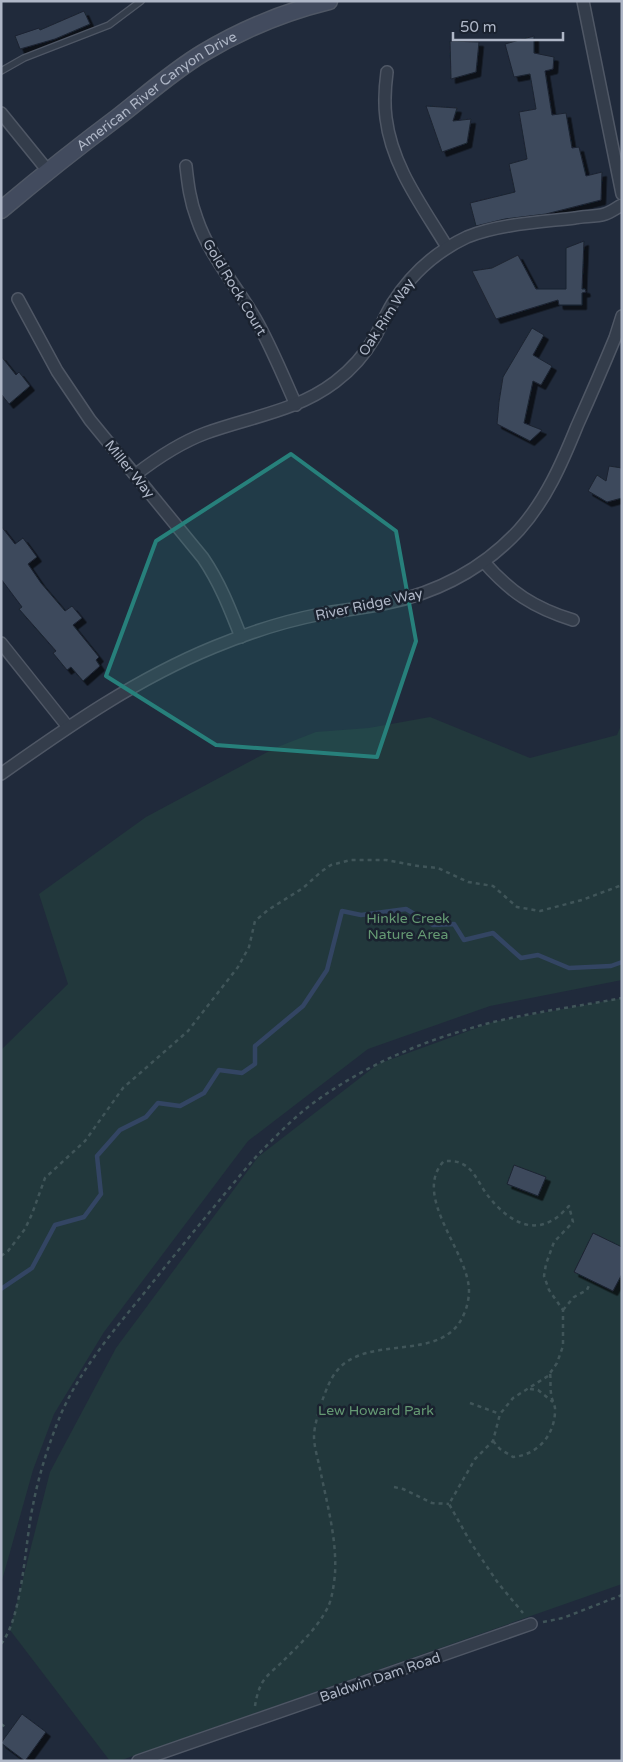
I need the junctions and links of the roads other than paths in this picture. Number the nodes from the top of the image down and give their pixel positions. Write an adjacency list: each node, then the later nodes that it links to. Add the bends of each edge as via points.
1 (141, 1): 4 (lane, via 109,25 32,54)
2 (329, 1): 8 (main road, American River Canyon Drive, via 264,21 202,53)
3 (583, 1): 9 (street)
4 (1, 71)
5 (387, 72): 12 (street, via 386,118 390,141 398,164)
6 (1, 113): 8 (street)
7 (186, 166): 15 (street, Gold Rock Court, via 190,198 200,227 255,318)
8 (48, 171): 11 (main road, American River Canyon Drive)
9 (622, 194)
10 (622, 205): 12 (street, Oak Rim Way, via 604,214 498,228)
11 (1, 210)
12 (447, 248): 15 (street, Oak Rim Way, via 427,261 405,284 375,338 354,365 324,390)
13 (18, 299): 16 (street, Miller Way, via 57,371 90,420)
14 (622, 316): 17 (street, River Ridge Way, via 549,490 520,530)
15 (296, 405): 16 (street, Oak Rim Way, via 187,440)
16 (134, 475): 19 (street, Miller Way, via 215,575)
17 (484, 562): 18 (street, via 516,594 553,614); 19 (street, River Ridge Way, via 434,590 410,598 276,625)
18 (573, 620)
19 (241, 637): 21 (street, River Ridge Way, via 163,670)
20 (1, 643): 21 (street)
21 (68, 727): 22 (street, River Ridge Way)
22 (1, 774)
23 (531, 1624): 24 (street, Baldwin Dam Road)
24 (138, 1761)

